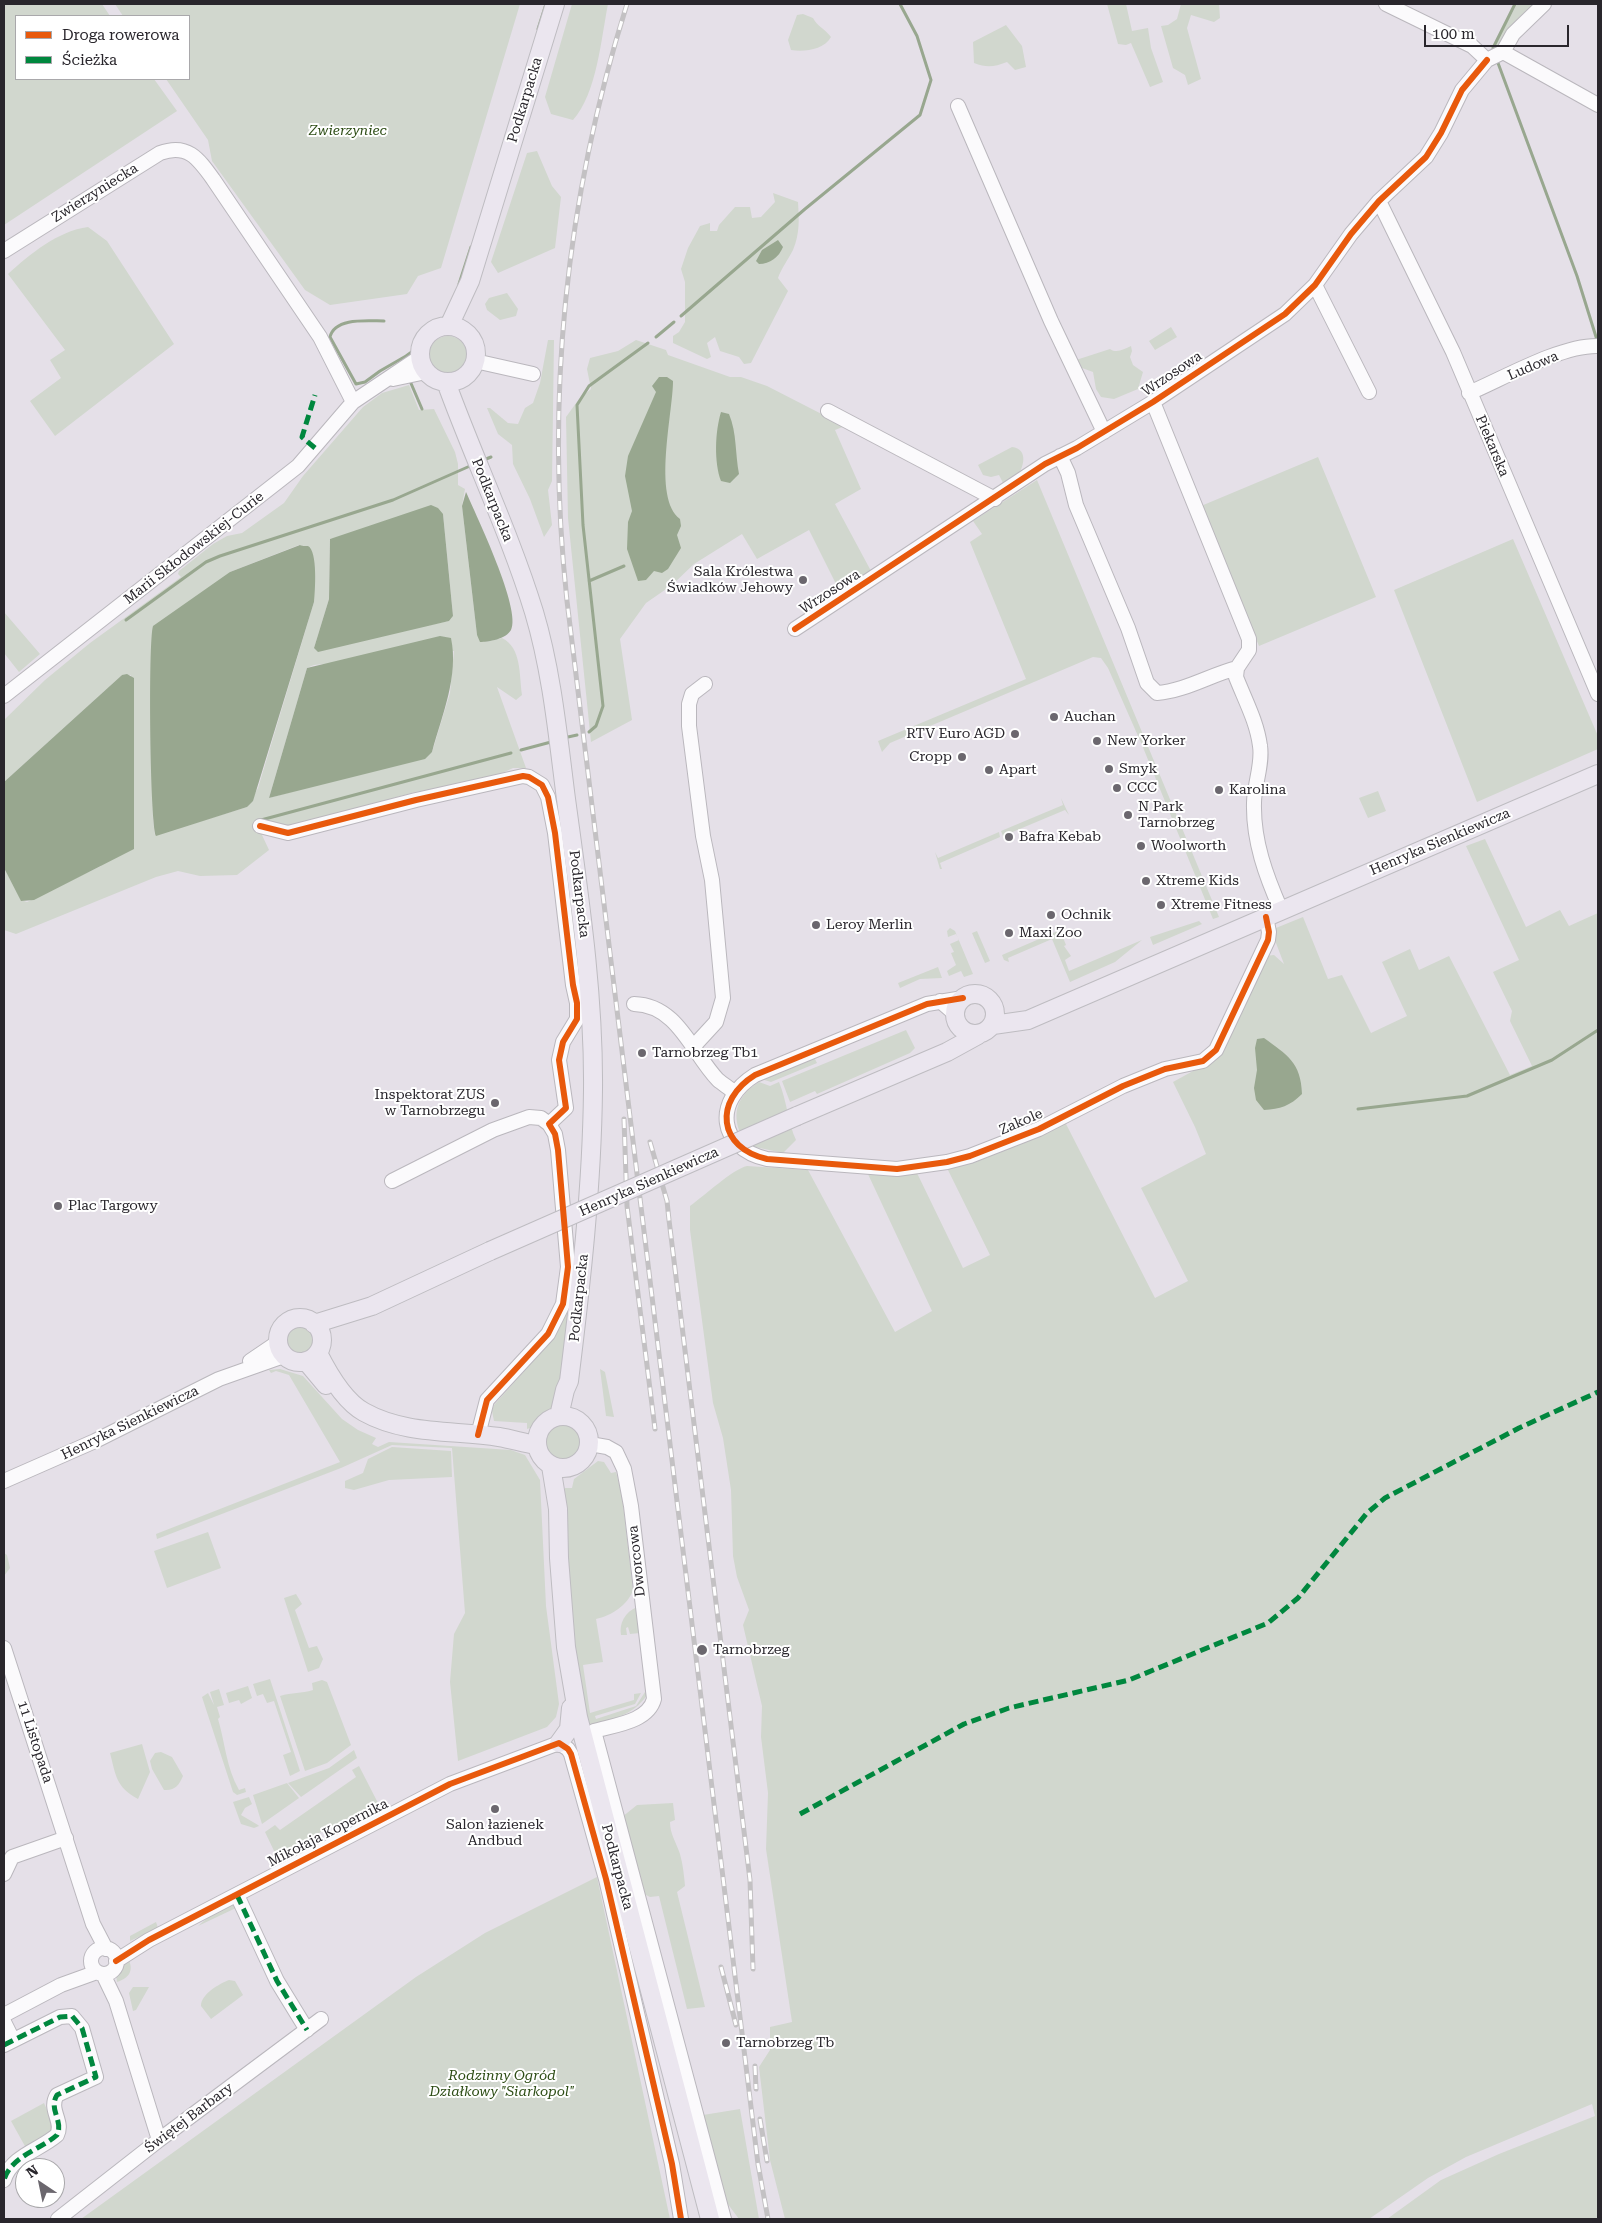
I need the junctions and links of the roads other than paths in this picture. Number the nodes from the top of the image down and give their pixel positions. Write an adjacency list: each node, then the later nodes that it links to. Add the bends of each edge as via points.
1 (555, 4): 11 (main road, Podkarpacka)
2 (1386, 4): 5 (street, via 1472,46)
3 (1544, 4): 4 (street, via 1513,34)
4 (1503, 52): 5 (street); 6 (street)
5 (1487, 60): 8 (street, Wrzosowa, via 1462,90 1426,157)
6 (1598, 105)
7 (958, 106): 22 (street, via 1051,321)
8 (1379, 201): 10 (street, Wrzosowa); 18 (street, Piekarska, via 1443,330)
9 (4, 251): 19 (street, Zwierzyniecka, via 160,153 178,148 190,153 214,179 326,347)
10 (1315, 284): 17 (street); 20 (street, Wrzosowa, via 1285,314)
11 (456, 328): 13 (main road, via 474,342); 14 (main road, via 436,329 425,338)
12 (1598, 346): 18 (street, Ludowa, via 1585,346 1557,355)
13 (475, 361): 15 (street); 16 (main road, via 468,374)
14 (423, 364): 16 (main road, via 432,377); 19 (street, Marii Skłodowskiej-Curie, via 373,388)
15 (533, 374)
16 (453, 381): 47 (main road, Podkarpacka, via 462,422 516,560 542,644 583,923 593,1089 585,1234)
17 (1369, 392)
18 (1469, 393): 28 (street, Piekarska)
19 (353, 402): 29 (street, Marii Skłodowskiej-Curie, via 298,466)
20 (1153, 402): 22 (street, Wrzosowa); 26 (street, via 1249,639 1249,650)
21 (828, 411): 24 (street)
22 (1104, 432): 23 (street, Wrzosowa)
23 (1060, 456): 24 (street, Wrzosowa); 26 (street, via 1076,505 1148,683 1157,694 1174,692 1214,674)
24 (995, 499): 25 (street, Wrzosowa)
25 (795, 629)
26 (1237, 668): 32 (street, via 1236,677 1257,728 1261,749 1254,822)
27 (706, 684): 40 (street, via 692,694 688,714 703,836 712,880 723,998 716,1022)
28 (1598, 694)
29 (4, 696)
30 (1598, 774): 32 (main road, Henryka Sienkiewicza)
31 (260, 826): 43 (street, via 288,833 522,776 542,785 548,797 555,833 578,1011 577,1019 563,1042 559,1060 566,1108)
32 (1274, 913): 37 (main road, Henryka Sienkiewicza); 42 (street, Zakole, via 1268,940 1210,1057 1146,1076 1039,1129 970,1156 897,1168 823,1165 758,1157 748,1153 732,1138 726,1113)
33 (962, 998): 34 (street); 36 (main road, via 979,994); 38 (main road, via 957,1006)
34 (940, 1001): 38 (street); 42 (street, via 763,1071)
35 (634, 1004): 40 (street, via 662,1011)
36 (993, 1004): 37 (main road, Henryka Sienkiewicza, via 1003,1010); 39 (main road, via 996,1017)
37 (1044, 1012): 39 (main road, Henryka Sienkiewicza, via 1028,1020)
38 (957, 1021): 39 (main road, via 970,1034); 41 (main road)
39 (986, 1030): 41 (main road, Henryka Sienkiewicza)
40 (693, 1047): 42 (street, via 719,1081)
41 (954, 1048): 45 (main road, Henryka Sienkiewicza, bridge, via 372,1306)
42 (734, 1092)
43 (548, 1124): 44 (street, via 541,1118 529,1117 493,1130); 50 (street, via 555,1134 558,1150 567,1250 563,1304 548,1334 487,1400)
44 (392, 1181)
45 (315, 1344): 46 (main road, via 294,1362); 46 (main road, via 301,1318 294,1319 282,1328); 50 (main road, via 349,1399 363,1412 391,1423)
46 (281, 1349): 54 (street, Henryka Sienkiewicza)
47 (569, 1381): 48 (main road, Podkarpacka); 49 (main road, Podkarpacka)
48 (559, 1416): 49 (main road); 51 (main road, via 550,1419)
49 (578, 1420): 52 (main road, via 587,1431)
50 (478, 1435): 51 (main road, via 501,1438 511,1434)
51 (537, 1440): 53 (main road, via 541,1456)
52 (590, 1444): 55 (main road, via 585,1457); 76 (street, Dworcowa, via 616,1452 624,1469 654,1699 642,1716 594,1731)
53 (551, 1466): 55 (main road); 58 (main road, Podkarpacka)
54 (40, 1467): 56 (street, Henryka Sienkiewicza); 57 (street, Henryka Sienkiewicza)
55 (569, 1468): 58 (main road, Podkarpacka)
56 (4, 1482)
57 (4, 1488)
58 (558, 1509): 60 (main road, Podkarpacka, via 562,1609)
59 (4, 1648): 62 (street, 11 Listopada)
60 (573, 1693): 61 (main road, via 570,1724); 75 (main road, Podkarpacka, via 587,1757)
61 (559, 1743): 64 (street, Mikołaja Kopernika, via 450,1784); 74 (street, via 571,1754 606,1879 672,2164)
62 (66, 1838): 63 (street, via 12,1857); 65 (street, 11 Listopada)
63 (4, 1874)
64 (237, 1895): 65 (street, Mikołaja Kopernika); 69 (street, via 278,1982)
65 (104, 1961): 66 (street, Mikołaja Kopernika); 71 (street, 11 Listopada)
66 (4, 2015)
67 (321, 2019): 69 (street, Świętej Barbary)
68 (4, 2022): 70 (street)
69 (306, 2030): 71 (street, Świętej Barbary)
70 (8, 2042): 72 (street, via 60,2017 72,2016 82,2028 96,2077 57,2095 53,2106 60,2126 57,2135)
71 (159, 2140): 73 (street, Świętej Barbary)
72 (5, 2171)
73 (58, 2219)
74 (681, 2219)
75 (710, 2219)
76 (724, 2219)

